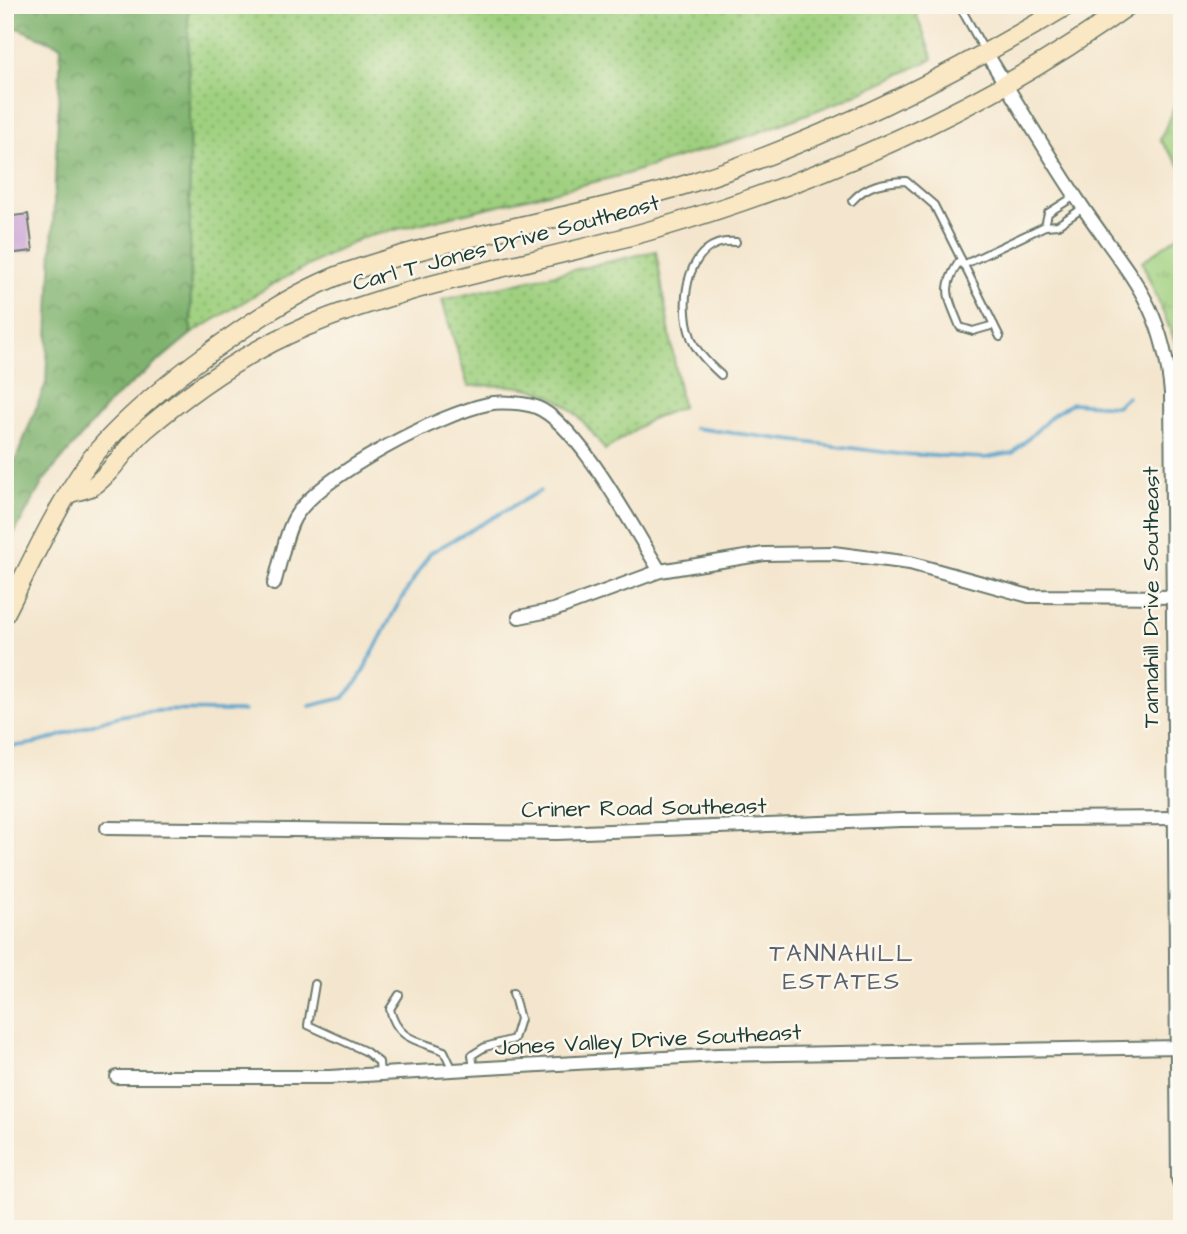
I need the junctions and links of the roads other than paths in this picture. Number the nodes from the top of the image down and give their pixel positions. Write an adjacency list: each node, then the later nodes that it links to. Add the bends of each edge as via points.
1 (958, 5): 4 (lane)
2 (1068, 5): 4 (main road, Carl T Jones Drive Southeast)
3 (1129, 5): 5 (main road, Carl T Jones Drive Southeast)
4 (987, 54): 5 (street, Tannahill Drive Southeast); 15 (main road, Carl T Jones Drive Southeast, via 856,121 693,182 345,273 250,322 162,388 89,461)
5 (1006, 85): 6 (street, Tannahill Drive Southeast); 15 (main road, Carl T Jones Drive Southeast, via 916,131 771,192 657,229 391,294 303,328 237,361 184,398 142,432 92,486)
6 (1075, 196): 8 (street, Tannahill Drive Southeast); 9 (lane, via 1048,213)
7 (852, 201): 11 (lane, via 862,190 906,181 933,205)
8 (1083, 208): 9 (lane, via 1059,225); 18 (street, Tannahill Drive Southeast, via 1142,290 1168,358)
9 (1045, 226): 11 (lane)
10 (736, 242): 14 (lane, via 724,241 704,252 692,268 684,301 691,339)
11 (962, 262): 12 (lane); 12 (lane, via 946,284 960,327 973,331)
12 (994, 325): 13 (lane)
13 (1000, 337)
14 (722, 375)
15 (70, 493): 19 (main road)
16 (660, 570): 17 (street, via 571,434 536,407 490,403 417,431 321,490 296,514); 18 (street, via 764,554 833,553 909,563 1029,596); 20 (street, via 554,610)
17 (274, 584)
18 (1177, 597): 21 (street, Tannahill Drive Southeast)
19 (5, 614)
20 (519, 617)
21 (1177, 818): 22 (street, Criner Road Southeast, via 901,820 557,833); 26 (street, Tannahill Drive Southeast)
22 (107, 828)
23 (315, 984): 29 (lane, via 309,1025 365,1051 379,1062)
24 (513, 993): 27 (lane, via 520,1019 514,1039 472,1055)
25 (399, 995): 28 (lane, via 390,1009 394,1026 404,1035 444,1051)
26 (1178, 1047): 27 (street, Jones Valley Drive Southeast, via 718,1055); 31 (street, Tannahill Drive Southeast, via 1178,1178)
27 (474, 1069): 28 (street, Jones Valley Drive Southeast)
28 (453, 1070): 29 (street, Jones Valley Drive Southeast)
29 (380, 1074): 30 (street, Jones Valley Drive Southeast)
30 (117, 1077)
31 (1182, 1192)

